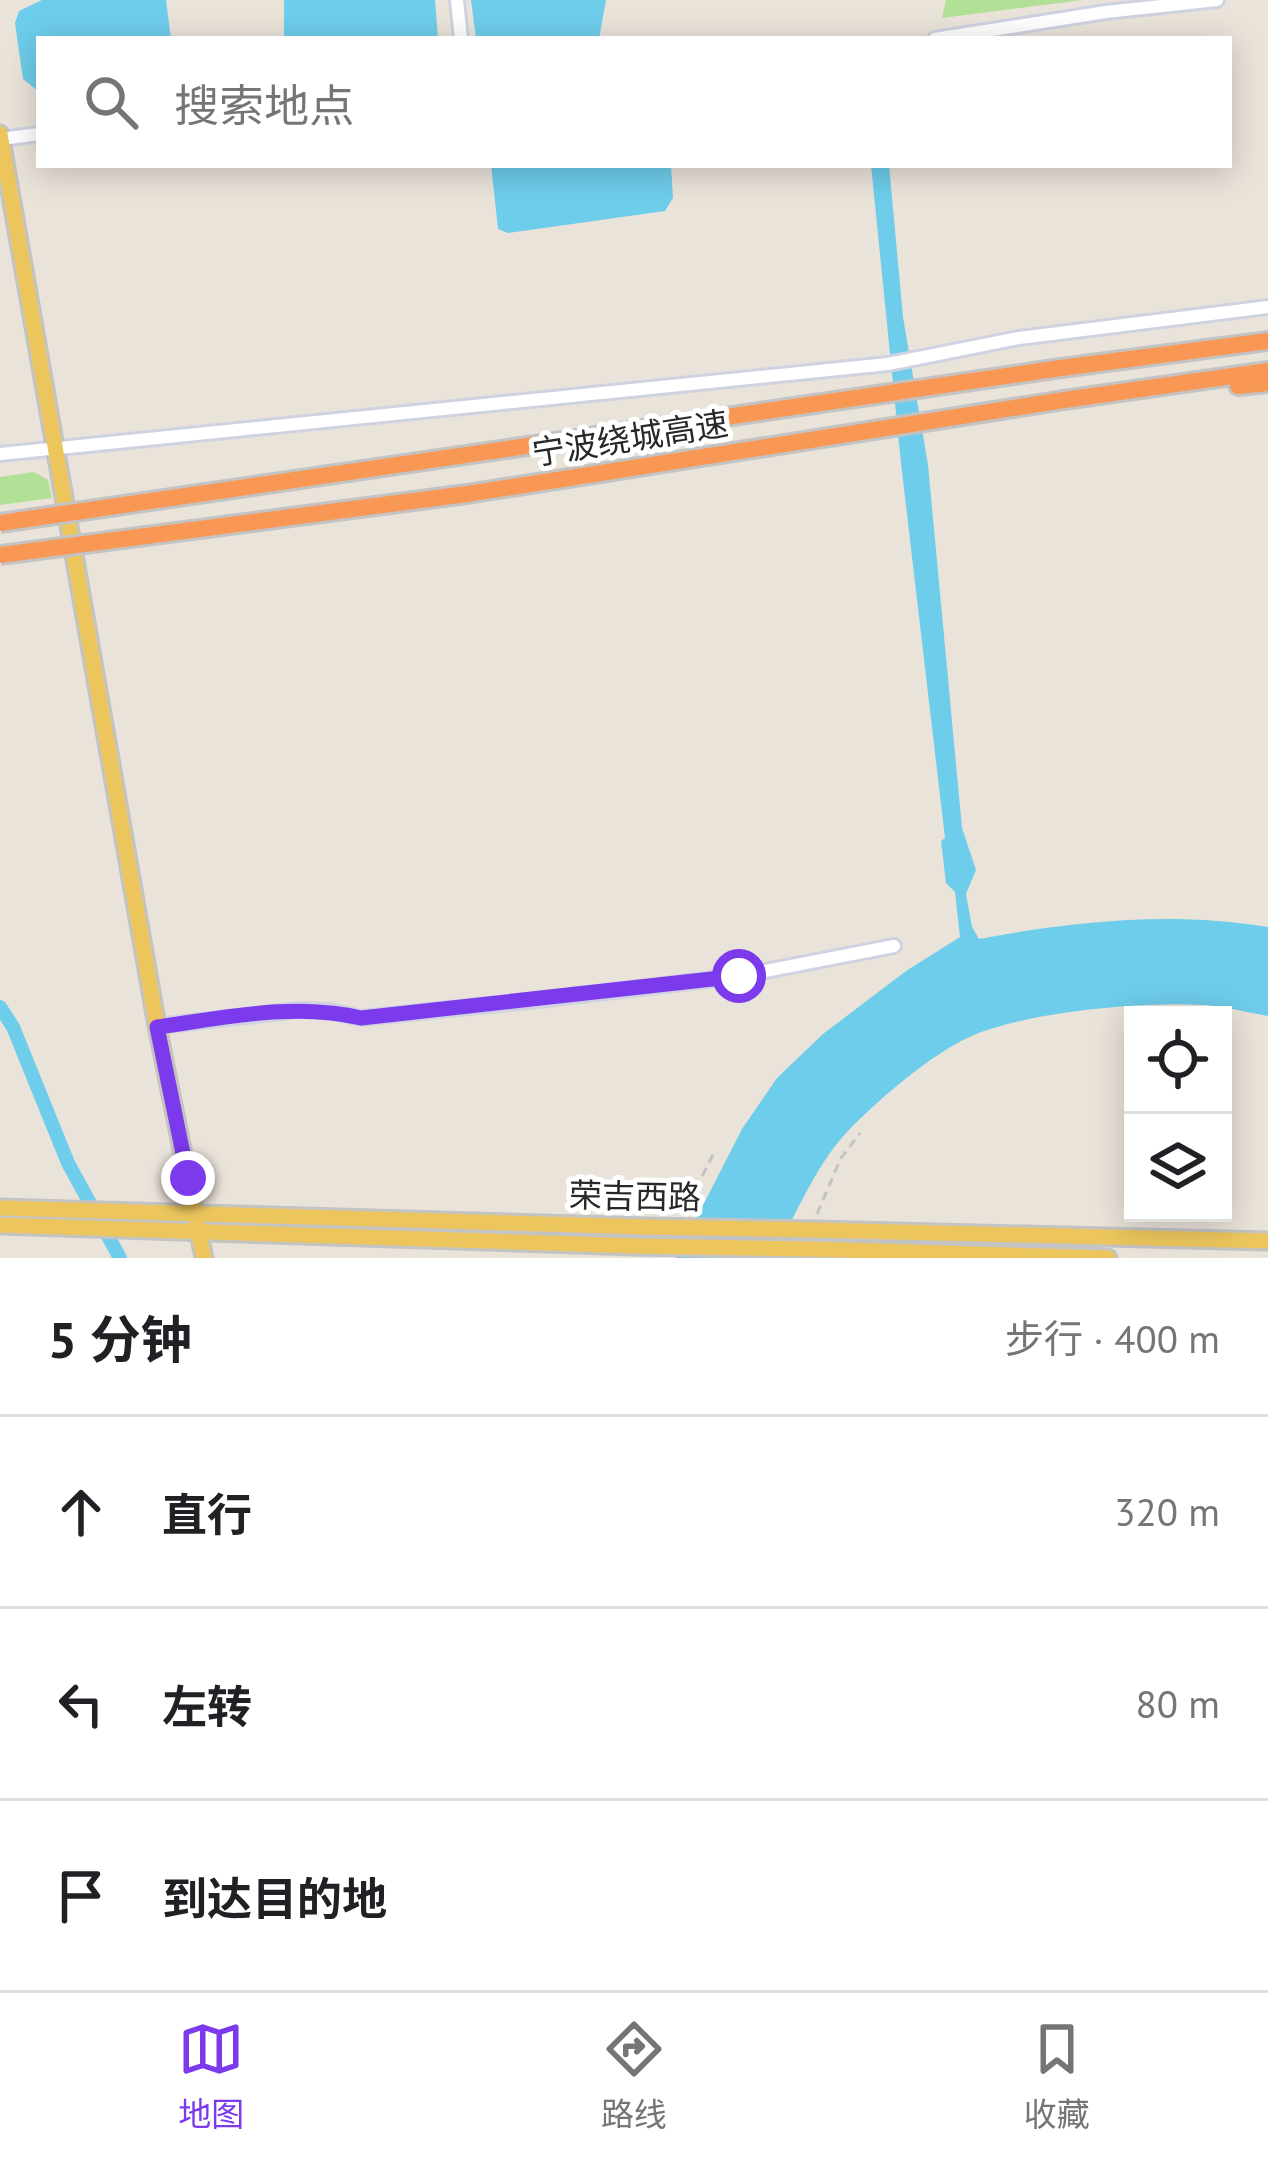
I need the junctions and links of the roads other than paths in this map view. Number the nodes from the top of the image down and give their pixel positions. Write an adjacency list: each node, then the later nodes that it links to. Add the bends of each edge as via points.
1 (457, 0): 4 (street)
2 (1217, 0): 3 (street)
3 (1108, 6): 5 (street)
4 (461, 36)
5 (951, 36)
6 (36, 134): 7 (street)
7 (0, 136): 13 (main road)
8 (1268, 307): 13 (street, via 1019,338 888,364)
9 (1268, 341): 15 (highway, 宁波绕城高速, bridge)
10 (1268, 371): 12 (highway, 宁波绕城高速)
11 (1268, 383): 12 (highway)
12 (1064, 400): 16 (highway, 宁波绕城高速, bridge, via 467,494)
13 (57, 448): 14 (street); 18 (main road)
14 (0, 454)
15 (0, 523)
16 (0, 555)
17 (894, 946): 18 (street, via 756,974 580,995 361,1018 299,1010)
18 (157, 1027): 20 (main road)
19 (0, 1208): 20 (main road, 荣吉西路)
20 (196, 1216): 22 (main road); 23 (main road, 荣吉西路, bridge)
21 (0, 1225): 22 (main road, 荣吉西路)
22 (199, 1234): 24 (main road); 25 (main road, 荣吉西路, bridge)
23 (1268, 1240)
24 (204, 1258)
25 (1108, 1258)

